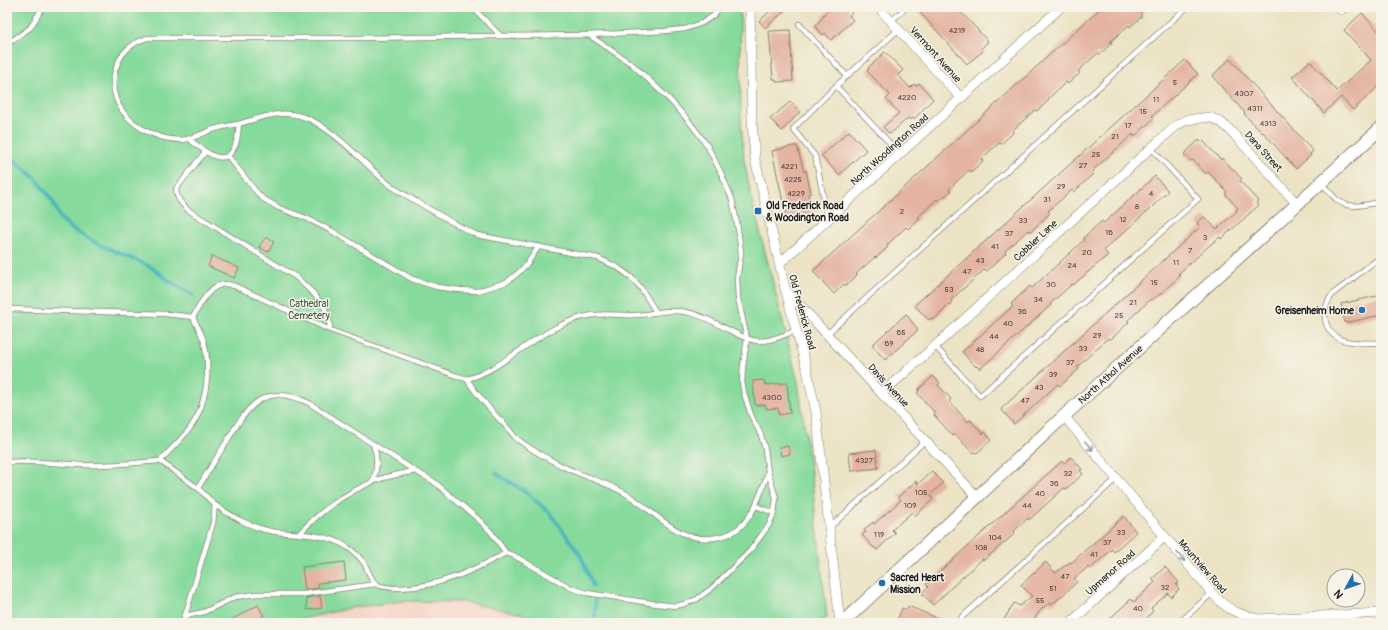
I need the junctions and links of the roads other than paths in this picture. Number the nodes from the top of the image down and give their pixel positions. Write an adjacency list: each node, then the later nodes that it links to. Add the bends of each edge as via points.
1 (44, 7): 14 (lane, via 30,28)
2 (472, 7): 13 (lane)
3 (720, 7): 12 (lane, via 702,23 685,29)
4 (750, 7): 32 (street, Old Frederick Road, via 755,159)
5 (878, 7): 9 (street, Vermont Avenue)
6 (907, 7): 9 (lane)
7 (1061, 7): 17 (street, North Woodington Road)
8 (1183, 7): 39 (lane, via 1185,9)
9 (891, 21): 11 (street, Vermont Avenue)
10 (799, 24): 15 (lane)
11 (898, 29): 15 (lane); 17 (street, Vermont Avenue)
12 (589, 35): 13 (lane); 40 (lane, via 633,65 669,99 707,145 718,166 732,199 738,230 741,253 738,298)
13 (501, 36): 21 (lane, via 147,38 135,42 118,61 113,90 118,104 126,116 151,134 173,139)
14 (7, 44)
15 (847, 76): 16 (lane)
16 (836, 86): 24 (lane); 29 (lane, via 793,129 815,156)
17 (961, 98): 24 (street, North Woodington Road)
18 (1210, 117): 22 (street, Cobbler Lane, via 1186,120); 28 (street, Dana Street, via 1231,131)
19 (239, 124): 21 (lane); 25 (lane, via 236,144); 30 (lane, via 266,115 284,113 312,120 332,134 387,183 461,228 477,235)
20 (1381, 128): 26 (street, North Athol Avenue)
21 (189, 139): 23 (lane)
22 (1151, 148): 42 (street, Cobbler Lane); 42 (lane, via 1198,199 980,396)
23 (205, 152): 25 (lane, via 222,158); 37 (lane, via 176,189 180,202 188,210 296,277 324,307 329,318)
24 (900, 154): 29 (street, North Woodington Road)
25 (228, 156): 30 (lane, via 262,198 332,231 412,279 437,287 478,291 494,287 518,273)
26 (1321, 183): 27 (lane, via 1343,204 1358,206); 28 (street, North Athol Avenue)
27 (1381, 202)
28 (1297, 204): 45 (street, North Athol Avenue)
29 (828, 220): 32 (street, North Woodington Road)
30 (538, 246): 35 (lane, via 598,258 618,267 641,288)
31 (1381, 257): 41 (lane, via 1331,296 1325,316 1330,333 1339,339)
32 (779, 264): 33 (street, Old Frederick Road)
33 (784, 288): 38 (street, Old Frederick Road); 39 (street, Davis Avenue)
34 (7, 309): 36 (lane)
35 (656, 312): 40 (lane, via 686,311); 43 (lane, via 637,316 597,314 579,317 543,335 487,371)
36 (193, 317): 37 (lane, via 207,294 225,284 235,286); 48 (lane, via 204,340 207,354 204,398 191,427)
37 (330, 330): 43 (lane)
38 (796, 330): 40 (lane, via 770,340); 59 (street, Old Frederick Road, via 816,412)
39 (827, 334): 44 (street, Davis Avenue)
40 (747, 339): 51 (lane, via 743,388 751,415 761,435)
41 (1381, 343)
42 (935, 346): 44 (street, Cobbler Lane)
43 (467, 379): 57 (lane, via 475,392 516,437 565,467 628,495 664,523 683,533 711,539 725,536 741,526)
44 (882, 393): 46 (street, Davis Avenue)
45 (1064, 416): 52 (street, Mountview Road, one-way to 52); 55 (street, North Athol Avenue)
46 (926, 441): 55 (street, Davis Avenue); 59 (lane)
47 (373, 444): 50 (lane); 53 (lane, via 377,455 377,470); 54 (lane, via 296,397 285,394 264,398 243,415)
48 (160, 461): 49 (lane, via 82,465); 54 (lane)
49 (7, 462)
50 (415, 471): 53 (lane); 62 (lane, via 433,481 478,519)
51 (768, 472): 57 (lane); 58 (lane, via 776,498)
52 (1116, 479): 61 (street, Mountview Road); 70 (lane, via 961,618)
53 (373, 481): 60 (lane, via 325,509)
54 (198, 488): 56 (lane)
55 (977, 496): 69 (street, North Athol Avenue)
56 (215, 505): 60 (lane, via 256,527 274,532); 66 (lane, via 213,523)
57 (756, 506): 58 (lane)
58 (774, 513): 62 (lane, via 769,525 749,552 712,588 697,598 676,606 587,593 571,588)
59 (830, 528): 69 (street, Old Frederick Road)
60 (299, 534): 63 (lane, via 332,539 345,546 364,563)
61 (1164, 537): 64 (street, Mountview Road, one-way to 64); 71 (street, Upmanor Road)
62 (506, 553): 63 (lane, via 474,570 431,584 392,588)
63 (376, 584): 66 (lane, via 304,594 257,594 235,597 204,612)
64 (1212, 593): 67 (street, Mountview Road, via 1230,610 1243,616); 72 (lane)
65 (1381, 613): 67 (street, Mountview Road)
66 (185, 616): 68 (lane)
67 (1292, 621)
68 (182, 623)
69 (841, 623)
70 (959, 623)
71 (1070, 623)
72 (1179, 623)

